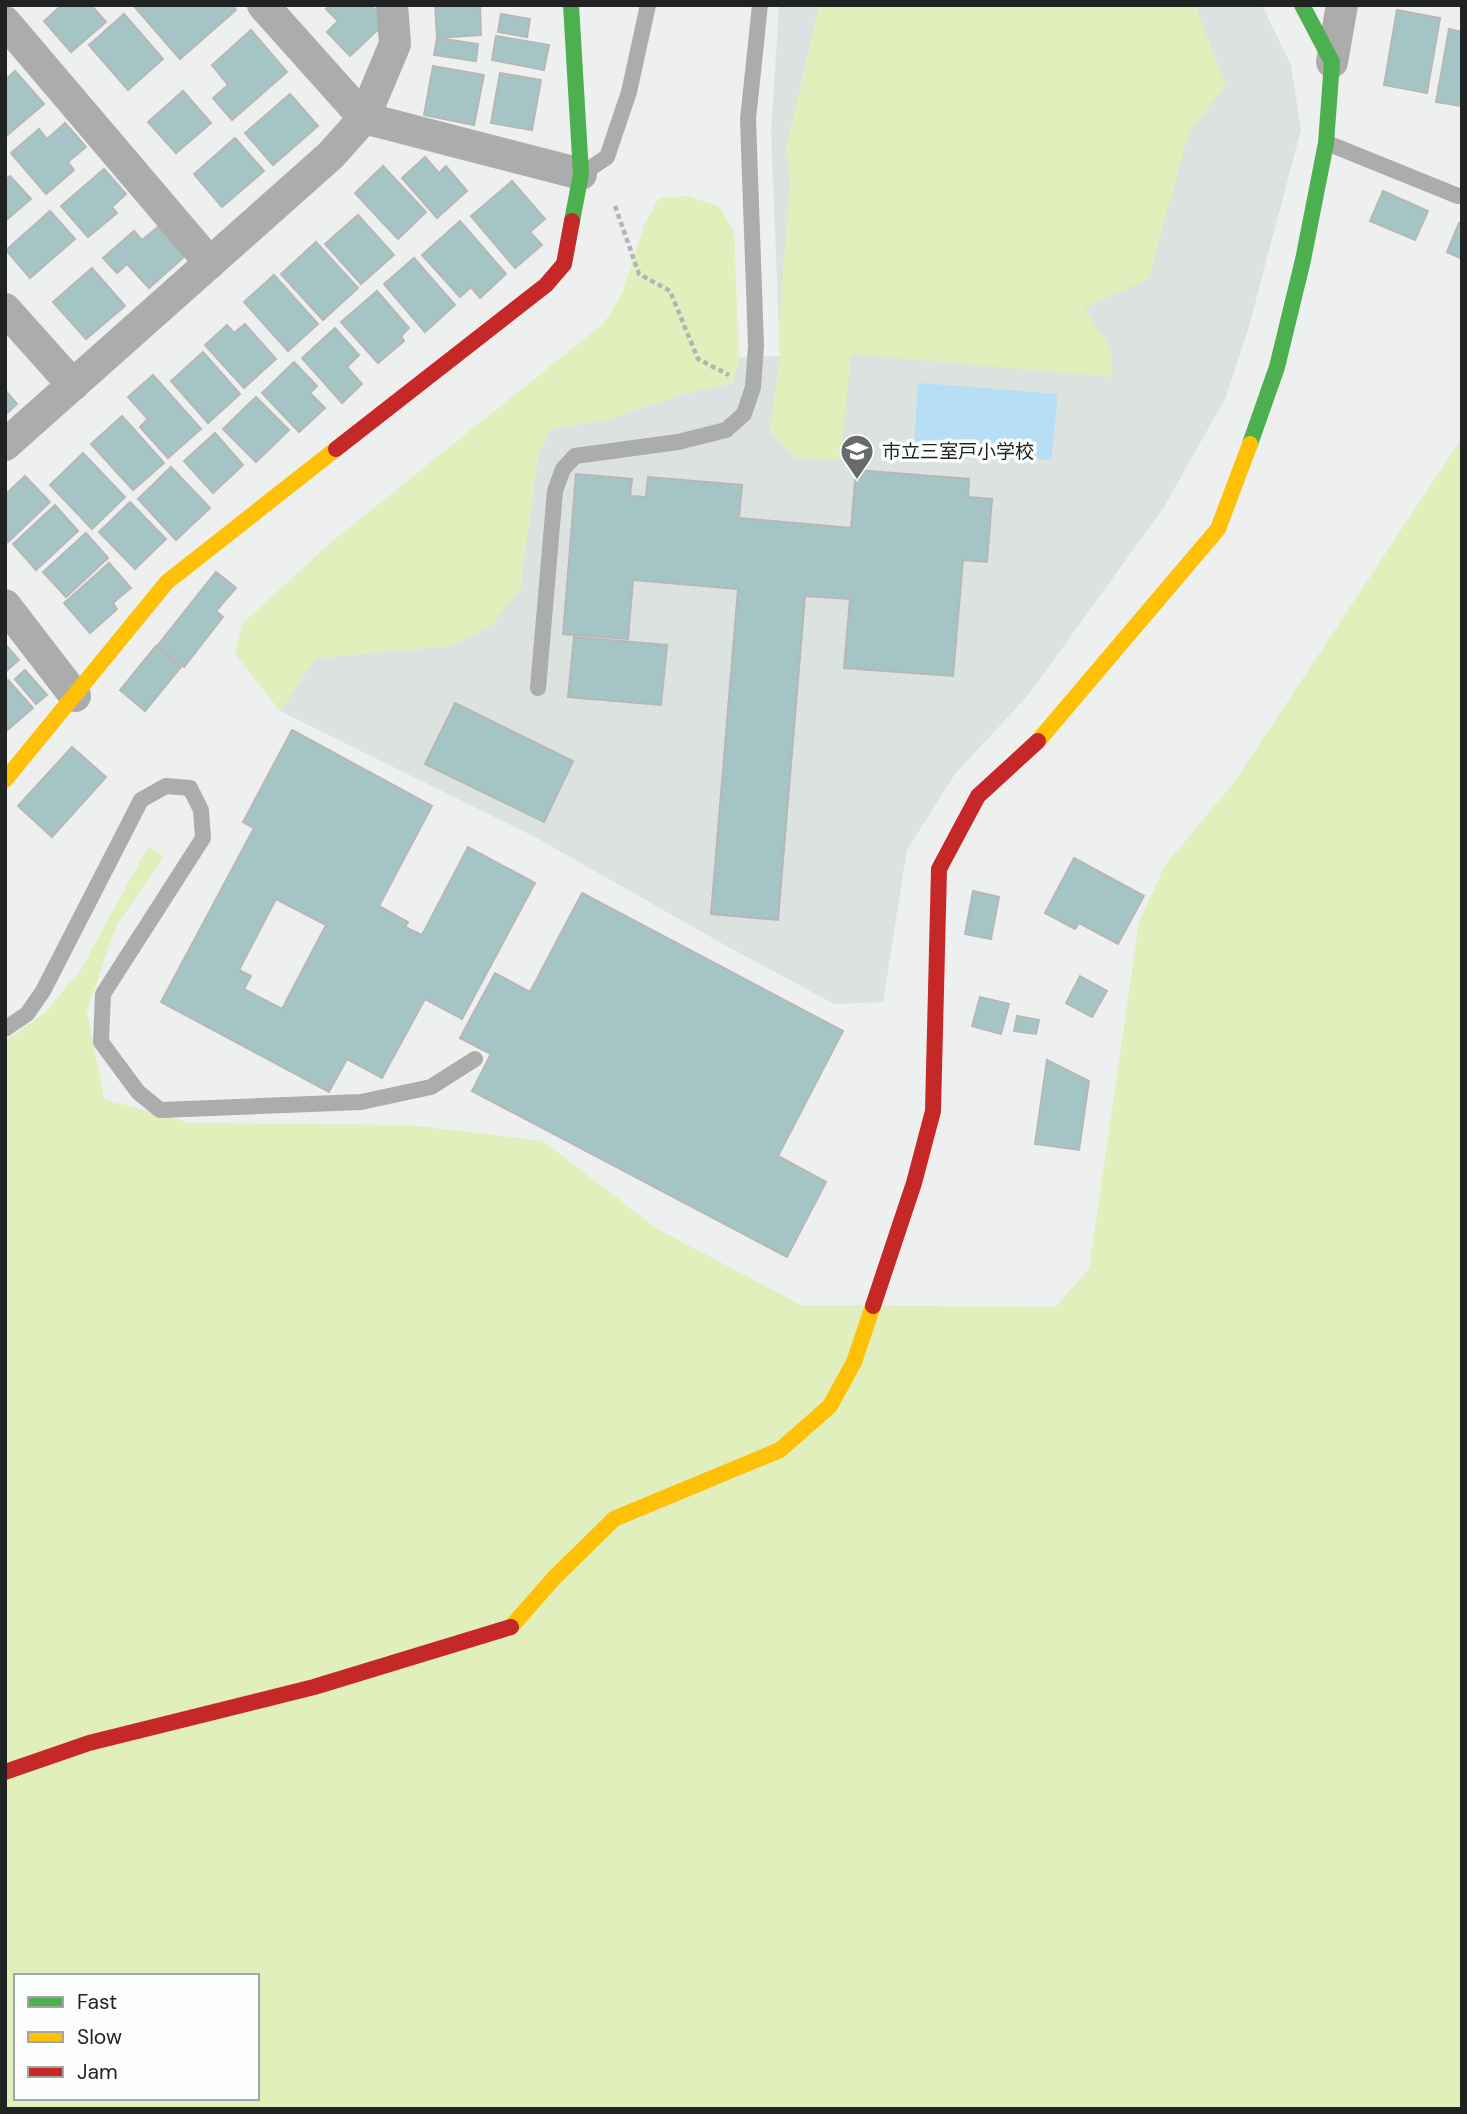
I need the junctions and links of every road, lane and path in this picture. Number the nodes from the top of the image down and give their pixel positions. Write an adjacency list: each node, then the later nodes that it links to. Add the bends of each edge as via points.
1 (263, 5): 10 (street)
2 (392, 5): 10 (street, via 395,44)
3 (571, 5): 12 (street)
4 (648, 5): 12 (lane, via 629,92 607,157)
5 (761, 5): 18 (lane, via 748,119)
6 (1302, 5): 9 (street)
7 (1342, 5): 9 (street)
8 (5, 22): 15 (street)
9 (1332, 62): 11 (street)
10 (364, 118): 12 (street); 15 (street, via 331,155)
11 (1326, 143): 13 (lane); 26 (street, via 1277,368 1218,529 1034,746 978,796 939,869 933,1111 854,1362 830,1406 780,1451 614,1519 509,1629 314,1686 89,1743)
12 (581, 174): 22 (street, via 564,264 546,285 167,582)
13 (1458, 196)
14 (615, 206): 18 (path, via 639,274 670,291 698,359)
15 (210, 263): 17 (street)
16 (5, 309): 17 (street)
17 (73, 385): 19 (street)
18 (754, 387): 21 (lane, via 744,414 726,430 678,442 575,456 563,469 555,492)
19 (5, 445)
20 (5, 605): 22 (street)
21 (538, 688)
22 (75, 696): 23 (street)
23 (5, 780)
24 (5, 1028): 25 (lane, via 27,1014 43,991 141,800 166,786 190,789 201,810 203,838 103,994 101,1042 138,1092 160,1110 361,1102 431,1087)
25 (475, 1059)
26 (5, 1772)

